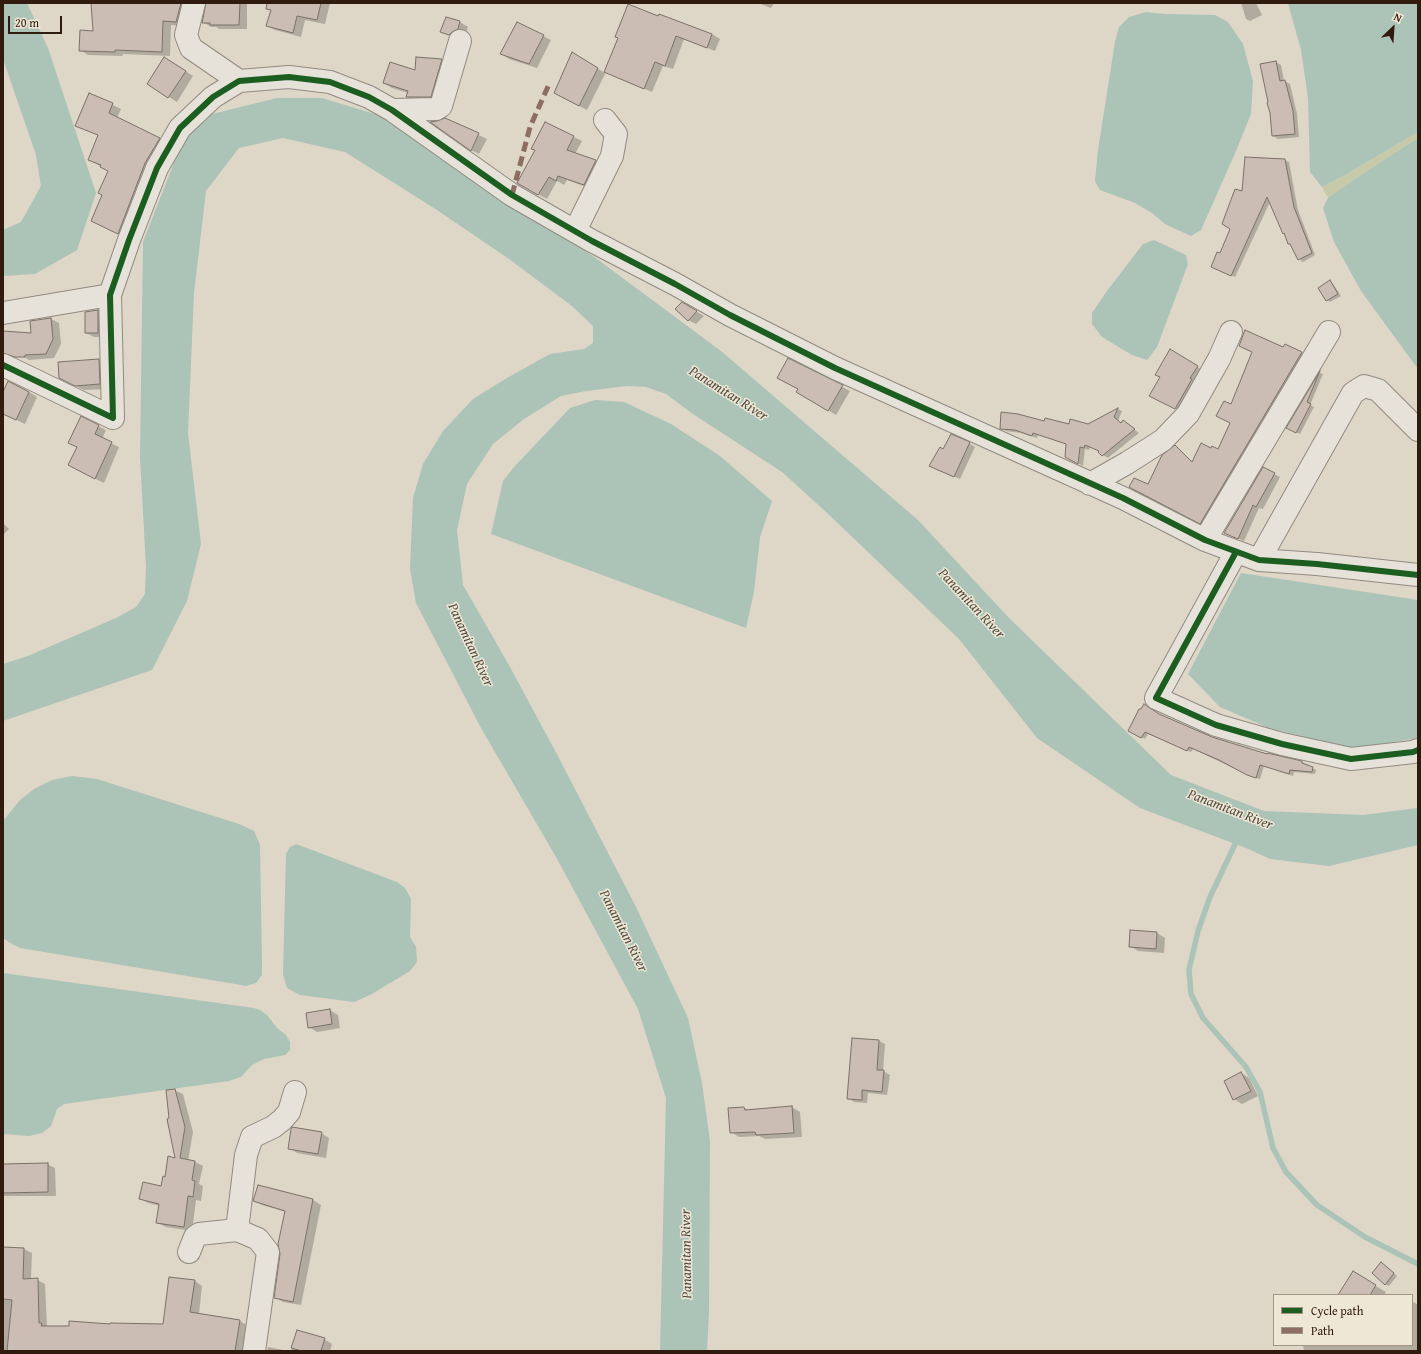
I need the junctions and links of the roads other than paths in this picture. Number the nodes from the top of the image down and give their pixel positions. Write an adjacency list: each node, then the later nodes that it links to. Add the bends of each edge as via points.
1 (194, 3): 3 (street, via 186,35 191,48)
2 (460, 41): 4 (street, via 440,106 436,109)
3 (239, 81): 4 (street, via 289,77 330,82 369,97); 7 (street, via 213,97 180,128 157,168)
4 (392, 110): 6 (street, via 512,194)
5 (606, 120): 6 (street, via 616,134 612,156)
6 (575, 231): 13 (street, via 730,315 835,368)
7 (110, 295): 8 (street); 11 (street, via 113,418)
8 (3, 313)
9 (1231, 332): 13 (street, via 1188,414 1163,440)
10 (1329, 332): 14 (street)
11 (3, 365)
12 (1418, 430): 16 (street, via 1378,390 1364,386 1353,393)
13 (1090, 484): 14 (street)
14 (1205, 540): 15 (street)
15 (1236, 552): 16 (street); 18 (street, via 1156,698 1216,725 1282,744 1351,759)
16 (1259, 560): 17 (street)
17 (1418, 575)
18 (1418, 750)
19 (295, 1092): 20 (street, via 289,1112 282,1120 252,1137 246,1155)
20 (237, 1230): 21 (street, via 199,1234 195,1236); 22 (street, via 258,1239 268,1252)
21 (189, 1252)
22 (254, 1351)

